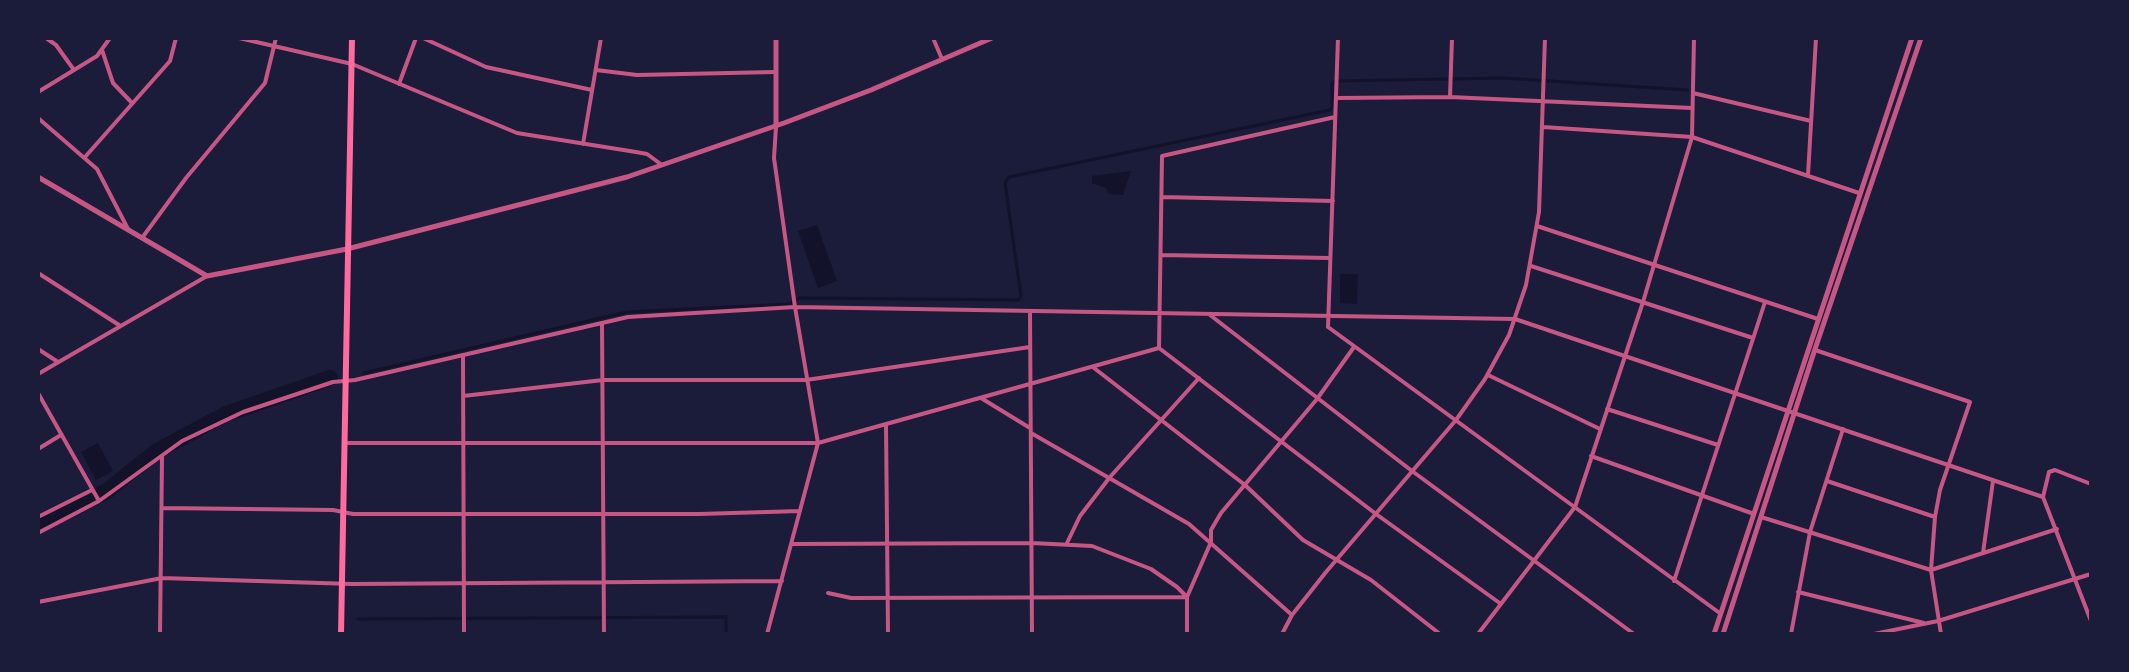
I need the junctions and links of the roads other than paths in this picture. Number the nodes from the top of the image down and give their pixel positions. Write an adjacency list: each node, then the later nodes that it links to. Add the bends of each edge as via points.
1 (46, 38): 24 (street)
2 (110, 38): 21 (street)
3 (176, 38): 34 (street, via 170,61)
4 (239, 38): 20 (street)
5 (276, 38): 20 (street)
6 (352, 38): 23 (main road)
7 (416, 38): 27 (street)
8 (423, 38): 28 (street, via 486,67)
9 (601, 38): 25 (street)
10 (776, 38): 26 (street)
11 (933, 38): 22 (street)
12 (992, 38): 22 (street)
13 (1338, 38): 32 (street)
14 (1452, 38): 31 (street)
15 (1545, 38): 33 (street)
16 (1694, 38): 30 (street)
17 (1816, 38): 38 (street)
18 (1912, 38): 47 (street)
19 (1921, 38): 76 (street)
20 (274, 47): 23 (street); 52 (street, via 265,83)
21 (102, 50): 24 (street); 34 (street, via 113,83)
22 (942, 59): 39 (street)
23 (352, 64): 27 (street); 53 (main road)
24 (74, 70): 29 (street)
25 (596, 70): 26 (street, via 637,75); 28 (street)
26 (775, 72): 39 (street)
27 (399, 84): 42 (street, via 517,133)
28 (592, 90): 42 (street)
29 (38, 92)
30 (1693, 93): 35 (street); 38 (street)
31 (1450, 97): 32 (street); 33 (street)
32 (1336, 98): 36 (street)
33 (1542, 100): 35 (street); 40 (street)
34 (132, 103): 43 (street)
35 (1693, 108): 41 (street)
36 (1335, 117): 48 (street, via 1162,156); 49 (street)
37 (38, 118): 43 (street)
38 (1811, 121): 45 (street)
39 (776, 125): 44 (street); 62 (street, via 774,158)
40 (1542, 127): 41 (street); 50 (street)
41 (1692, 137): 45 (street); 56 (street)
42 (583, 144): 44 (street, via 647,154)
43 (85, 157): 51 (street, via 108,186)
44 (662, 165): 53 (street)
45 (1808, 175): 47 (street)
46 (38, 177): 51 (street)
47 (1859, 193): 68 (street)
48 (1162, 197): 49 (street); 54 (street)
49 (1333, 201): 55 (street)
50 (1537, 226): 56 (street); 57 (street)
51 (129, 231): 52 (street)
52 (142, 238): 59 (street)
53 (347, 249): 59 (street); 84 (main road)
54 (1161, 255): 55 (street); 64 (street)
55 (1330, 258): 66 (street)
56 (1654, 265): 60 (street); 61 (street)
57 (1531, 266): 60 (street); 67 (street)
58 (38, 273): 70 (street)
59 (207, 276): 70 (street)
60 (1643, 302): 71 (street); 78 (street)
61 (1765, 302): 68 (street); 71 (street)
62 (795, 306): 63 (street); 69 (street); 86 (street)
63 (1030, 311): 64 (street); 73 (street)
64 (1160, 313): 65 (street); 74 (street)
65 (1208, 314): 66 (street); 92 (street)
66 (1328, 317): 67 (street); 72 (street, via 1328,327)
67 (1515, 319): 78 (street); 82 (street)
68 (1818, 319): 94 (street)
69 (602, 323): 77 (street); 85 (street)
70 (119, 325): 79 (street)
71 (1753, 338): 88 (street)
72 (1354, 346): 92 (street); 96 (street)
73 (1030, 347): 86 (street); 87 (street)
74 (1159, 348): 80 (street); 83 (street)
75 (38, 349): 79 (street)
76 (1815, 349): 94 (street); 111 (street, via 1970,402)
77 (463, 355): 84 (street); 90 (street)
78 (1624, 356): 88 (street); 93 (street)
79 (58, 362): 81 (street)
80 (1093, 367): 87 (street); 95 (street)
81 (38, 374)
82 (1488, 375): 96 (street); 98 (street)
83 (1199, 378): 95 (street); 103 (street)
84 (345, 380): 104 (main road); 109 (street, via 243,412)
85 (603, 380): 86 (street); 90 (street); 102 (street)
86 (806, 380): 106 (street)
87 (1030, 384): 91 (street); 100 (street)
88 (1735, 392): 94 (street); 107 (street)
89 (38, 393): 101 (street)
90 (463, 396): 105 (street)
91 (981, 398): 97 (street); 100 (street)
92 (1317, 399): 103 (street); 112 (street)
93 (1607, 409): 98 (street); 107 (street)
94 (1792, 411): 99 (street); 129 (street)
95 (1161, 420): 113 (street); 117 (street)
96 (1456, 420): 112 (street); 122 (street)
97 (886, 424): 106 (street); 139 (street)
98 (1600, 429): 110 (street)
99 (1843, 429): 111 (street); 115 (street)
100 (1030, 430): 113 (street); 136 (street)
101 (61, 435): 108 (street); 118 (street)
102 (603, 442): 105 (street); 106 (street); 126 (street)
103 (1282, 442): 117 (street); 128 (street)
104 (344, 443): 105 (street); 125 (main road)
105 (463, 443): 127 (street)
106 (818, 443): 124 (street)
107 (1718, 445): 119 (street)
108 (38, 449)
109 (162, 455): 121 (street); 123 (street)
110 (1591, 456): 119 (street); 122 (street)
111 (1950, 464): 114 (street); 131 (street)
112 (1412, 471): 128 (street); 142 (street)
113 (1110, 477): 135 (street); 137 (street)
114 (1994, 480): 120 (street); 140 (street)
115 (1827, 481): 131 (street); 133 (street)
116 (2091, 484): 120 (street, via 2055,470 2049,472)
117 (1245, 485): 135 (street, via 1221,513); 141 (street, via 1303,540)
118 (92, 490): 121 (street); 130 (street)
119 (1701, 496): 129 (street); 148 (street)
120 (2043, 497): 132 (street)
121 (99, 500): 134 (street)
122 (1575, 507): 142 (street); 148 (street)
123 (162, 508): 125 (street); 145 (street)
124 (800, 511): 126 (street); 138 (street)
125 (343, 512): 127 (street); 149 (main road)
126 (605, 513): 127 (street); 150 (street)
127 (463, 514): 151 (street)
128 (1376, 514): 141 (street); 158 (street)
129 (1758, 515): 133 (street); 159 (street); 177 (street)
130 (38, 517)
131 (1935, 517): 143 (street)
132 (2057, 529): 140 (street); 146 (street)
133 (1810, 532): 143 (street); 152 (street)
134 (38, 533)
135 (1211, 542): 154 (street); 160 (street)
136 (1032, 543): 137 (street); 139 (street); 155 (street)
137 (1067, 543): 154 (street, via 1134,560)
138 (793, 544): 139 (street); 147 (street)
139 (887, 544): 156 (street)
140 (1983, 553): 143 (street)
141 (1337, 559): 160 (street); 173 (street)
142 (1534, 560): 158 (street); 175 (street)
143 (1931, 570): 161 (street)
144 (2091, 574): 146 (street)
145 (162, 578): 149 (street); 157 (street); 164 (street)
146 (2075, 578): 161 (street); 162 (street)
147 (782, 581): 150 (street); 168 (street)
148 (1673, 581): 159 (street)
149 (342, 582): 151 (street); 165 (main road)
150 (604, 583): 151 (street); 167 (street)
151 (463, 584): 166 (street)
152 (1798, 592): 163 (street); 178 (street)
153 (828, 593): 156 (street)
154 (1187, 597): 155 (street); 171 (street)
155 (1032, 598): 156 (street); 170 (street)
156 (887, 599): 169 (street)
157 (38, 602)
158 (1501, 604): 174 (street)
159 (1721, 614): 176 (street)
160 (1292, 615): 172 (street)
161 (1938, 621): 163 (street); 180 (street)
162 (2091, 621)
163 (1928, 624): 179 (street)
164 (160, 634)
165 (341, 634)
166 (464, 634)
167 (604, 634)
168 (767, 634)
169 (888, 634)
170 (1032, 634)
171 (1187, 634)
172 (1282, 634)
173 (1440, 634)
174 (1478, 634)
175 (1634, 634)
176 (1714, 634)
177 (1723, 634)
178 (1791, 634)
179 (1874, 634)
180 (1941, 634)

